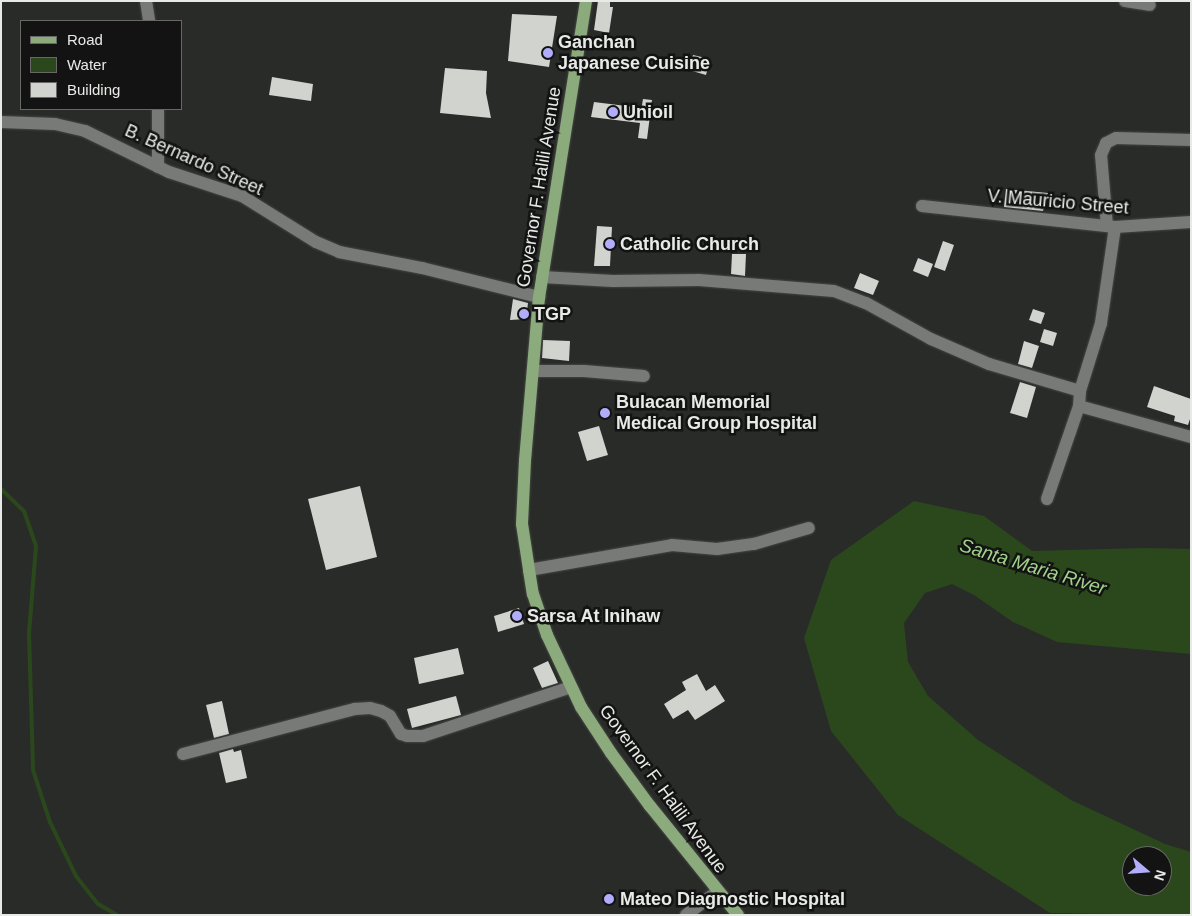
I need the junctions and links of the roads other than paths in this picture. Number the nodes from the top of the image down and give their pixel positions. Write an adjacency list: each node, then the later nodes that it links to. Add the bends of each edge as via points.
1 (146, 1): 5 (street)
2 (586, 1): 13 (main road, Governor F. Halili Avenue)
3 (1125, 1): 4 (street)
4 (1150, 5)
5 (149, 20)
6 (158, 110): 9 (street)
7 (1, 122): 9 (street, B. Bernardo Street, via 55,124 85,132)
8 (1191, 140): 12 (street, via 1116,138 1106,143 1101,155)
9 (158, 167): 14 (street, B. Bernardo Street, via 242,196 316,242 339,252 422,268)
10 (922, 206): 12 (street, V. Mauricio Street)
11 (1191, 222): 12 (street, V. Mauricio Street)
12 (1111, 226): 17 (street, via 1101,323)
13 (542, 277): 14 (main road, Governor F. Halili Avenue); 17 (street, via 613,281 699,280 834,291 866,303 931,339 989,364)
14 (540, 297): 15 (main road, Governor F. Halili Avenue)
15 (532, 371): 16 (street); 22 (main road, Governor F. Halili Avenue, via 522,524)
16 (644, 376)
17 (1080, 391): 18 (street)
18 (1079, 406): 19 (street); 20 (street)
19 (1191, 437)
20 (1047, 499)
21 (808, 528): 22 (street, via 754,544 717,549 672,545)
22 (529, 570): 23 (main road, Governor F. Halili Avenue, via 533,594 547,635)
23 (571, 687): 24 (street, via 422,736 401,734 390,716 370,708); 25 (main road, Governor F. Halili Avenue, via 610,753)
24 (183, 754)
25 (717, 892): 26 (street); 27 (main road, Governor F. Halili Avenue)
26 (686, 915)
27 (738, 915)

